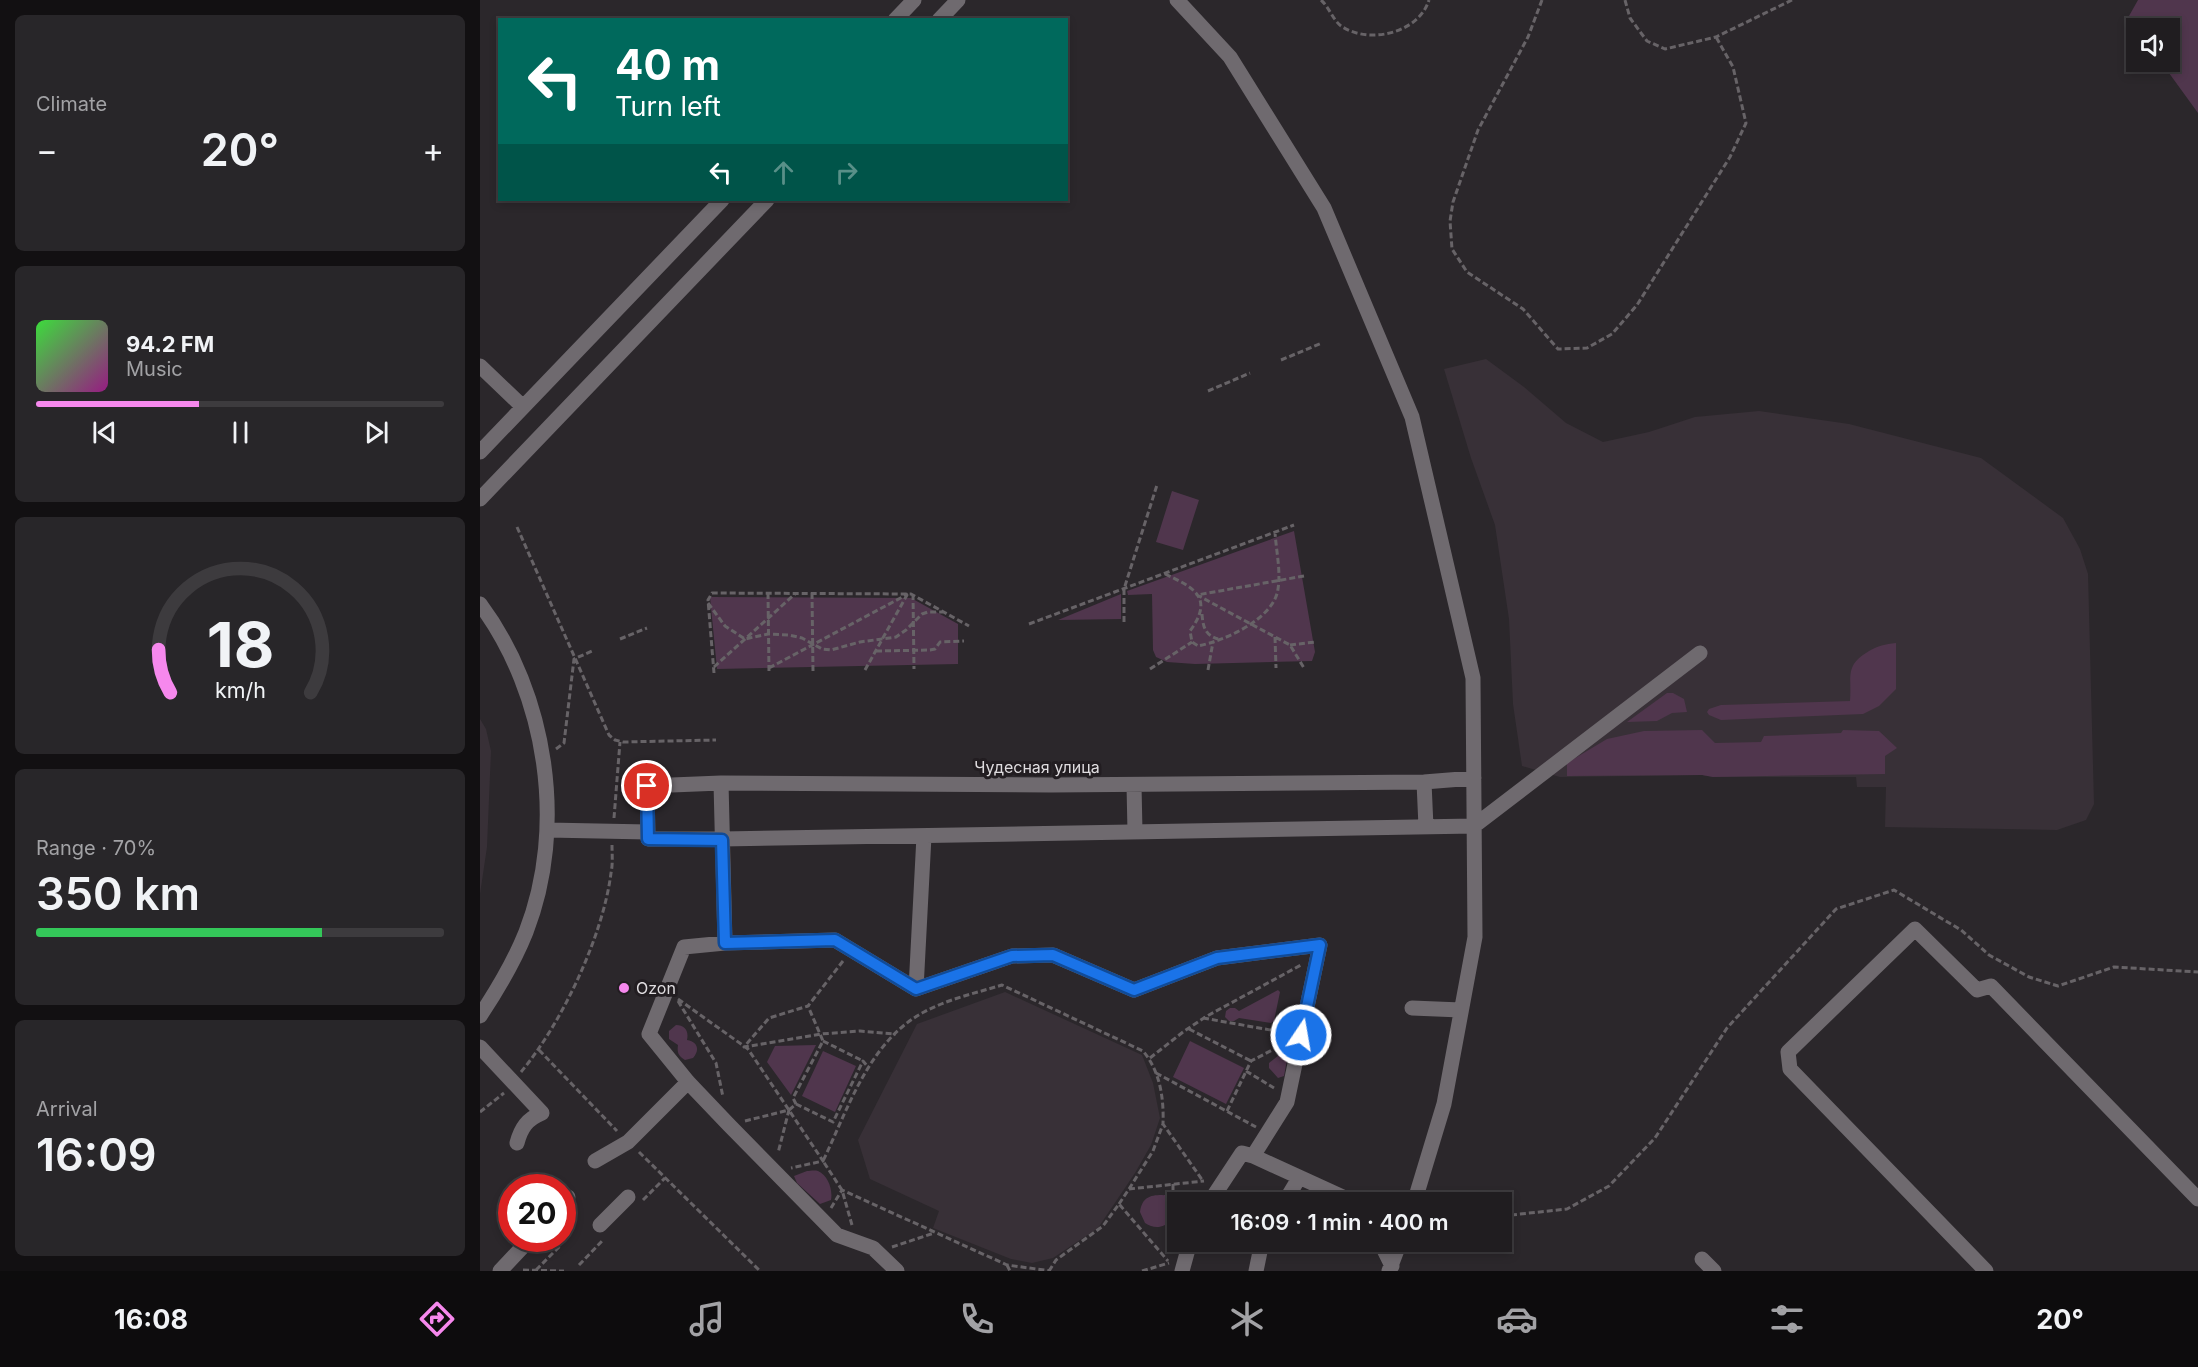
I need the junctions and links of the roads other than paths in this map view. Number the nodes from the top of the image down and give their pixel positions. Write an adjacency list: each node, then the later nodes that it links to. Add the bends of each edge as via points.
1 (914, 0): 4 (street)
2 (958, 0): 5 (street)
3 (1177, 0): 14 (street, via 1230,57 1324,208 1412,417 1473,678)
4 (897, 18)
5 (941, 18)
6 (721, 201): 9 (street)
7 (766, 201): 11 (street)
8 (480, 366): 9 (street)
9 (523, 407): 10 (street)
10 (480, 452)
11 (480, 499)
12 (480, 604): 20 (street, via 515,662 532,706 543,753)
13 (1700, 652): 18 (street)
14 (1474, 778): 15 (street, Чудесная улица); 18 (street)
15 (1424, 782): 17 (street, Чудесная улица); 19 (street)
16 (722, 783): 17 (street, Чудесная улица); 21 (street, Чудесная улица, via 647,786); 24 (street)
17 (1134, 784): 22 (street)
18 (1474, 826): 19 (street); 28 (street, via 1475,937)
19 (1426, 827): 22 (street)
20 (548, 830): 21 (street); 29 (street, via 542,874 526,931 501,985)
21 (648, 832): 24 (street, via 648,839)
22 (1136, 832): 23 (street)
23 (924, 836): 24 (street); 26 (street)
24 (722, 840): 25 (street)
25 (725, 943): 26 (street, via 835,940); 31 (street, via 684,947 672,995 649,1034)
26 (916, 989): 33 (street, via 1012,956 1053,955 1134,990 1217,958 1320,945 1287,1102)
27 (1412, 1008): 28 (street)
28 (1461, 1010): 39 (street, via 1444,1104)
29 (480, 1016)
30 (480, 1047): 32 (street, via 542,1113 522,1127)
31 (688, 1082): 34 (street, via 628,1142); 50 (street, via 837,1235 873,1248)
32 (517, 1143)
33 (1253, 1156): 35 (street); 36 (street, via 1242,1153)
34 (595, 1161)
35 (1299, 1178): 37 (street); 38 (street)
36 (1215, 1192)
37 (1291, 1192)
38 (1331, 1192)
39 (1418, 1192)
40 (628, 1197): 42 (street)
41 (2198, 1199): 53 (street, via 1991,986 1977,990 1915,929 1788,1052 1790,1068)
42 (600, 1225)
43 (518, 1252): 49 (street)
44 (1260, 1252): 51 (street)
45 (1384, 1252): 48 (street)
46 (1396, 1252): 48 (street)
47 (1702, 1259): 52 (street)
48 (1390, 1269)
49 (501, 1270)
50 (897, 1271)
51 (1256, 1271)
52 (1714, 1271)
53 (1986, 1271)

